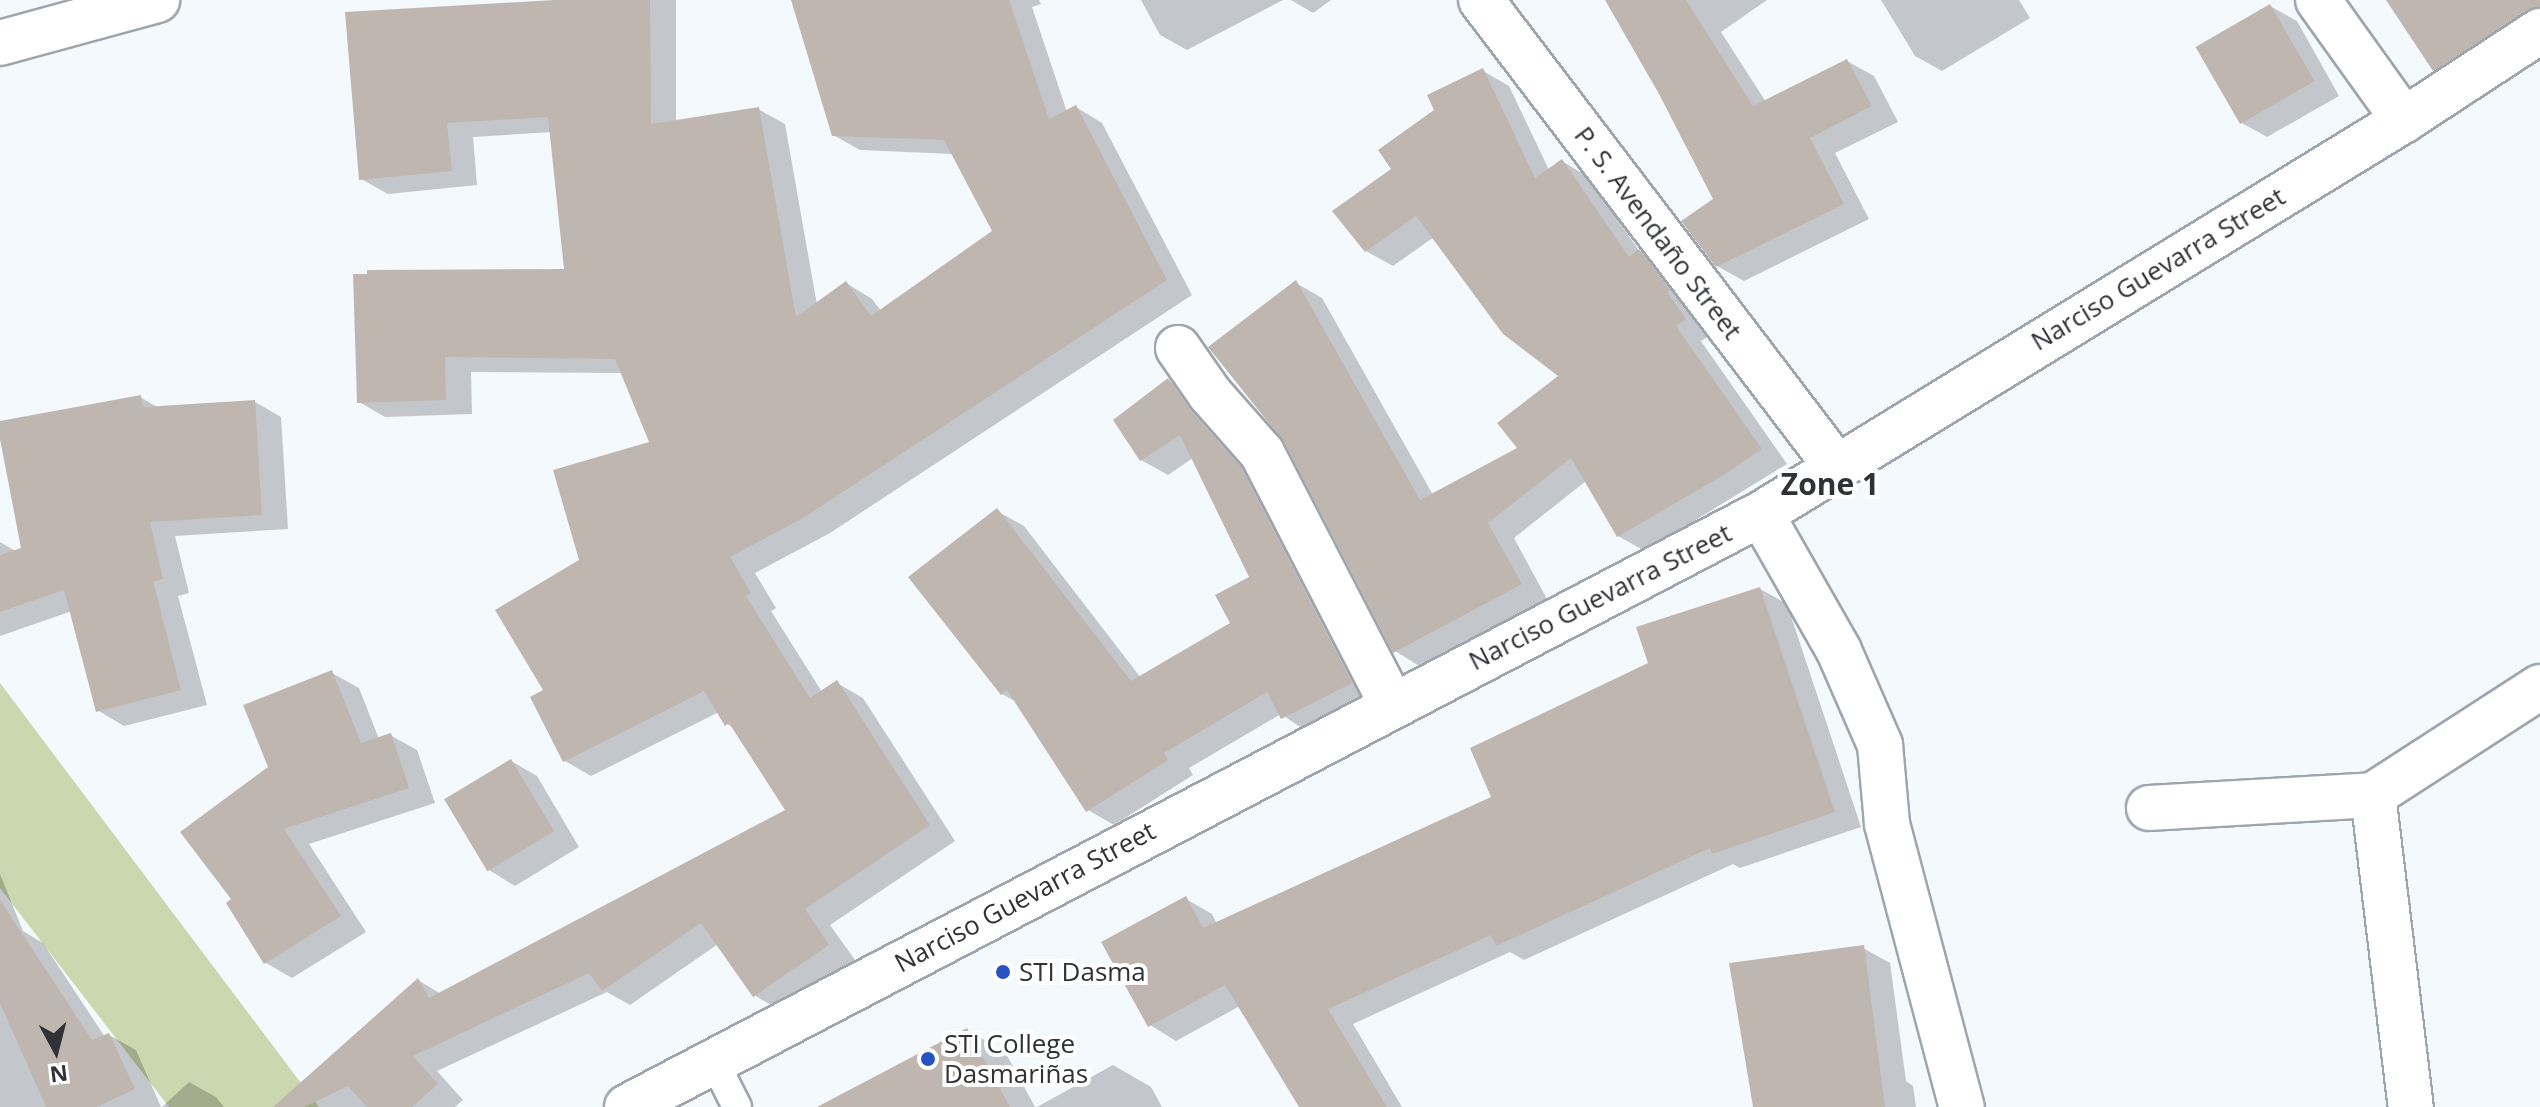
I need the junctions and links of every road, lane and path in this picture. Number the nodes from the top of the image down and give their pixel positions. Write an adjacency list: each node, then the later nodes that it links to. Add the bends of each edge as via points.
1 (157, 0): 5 (street)
2 (2318, 0): 6 (street)
3 (1495, 5): 8 (street, P. S. Avendaño Street)
4 (2540, 31): 6 (street, Narciso Guevarra Street)
5 (0, 43)
6 (2404, 120): 8 (street, Narciso Guevarra Street)
7 (1178, 348): 11 (street, via 1262,453)
8 (1836, 466): 9 (street, Narciso Guevarra Street)
9 (1761, 514): 11 (street, Narciso Guevarra Street); 17 (street, via 1839,651 1880,745 1887,824)
10 (2540, 687): 12 (street)
11 (1392, 705): 14 (street, Narciso Guevarra Street)
12 (2373, 795): 13 (street); 18 (street)
13 (2149, 808)
14 (714, 1061): 15 (street, Narciso Guevarra Street); 16 (lane)
15 (627, 1107)
16 (737, 1107)
17 (1962, 1107)
18 (2411, 1107)

